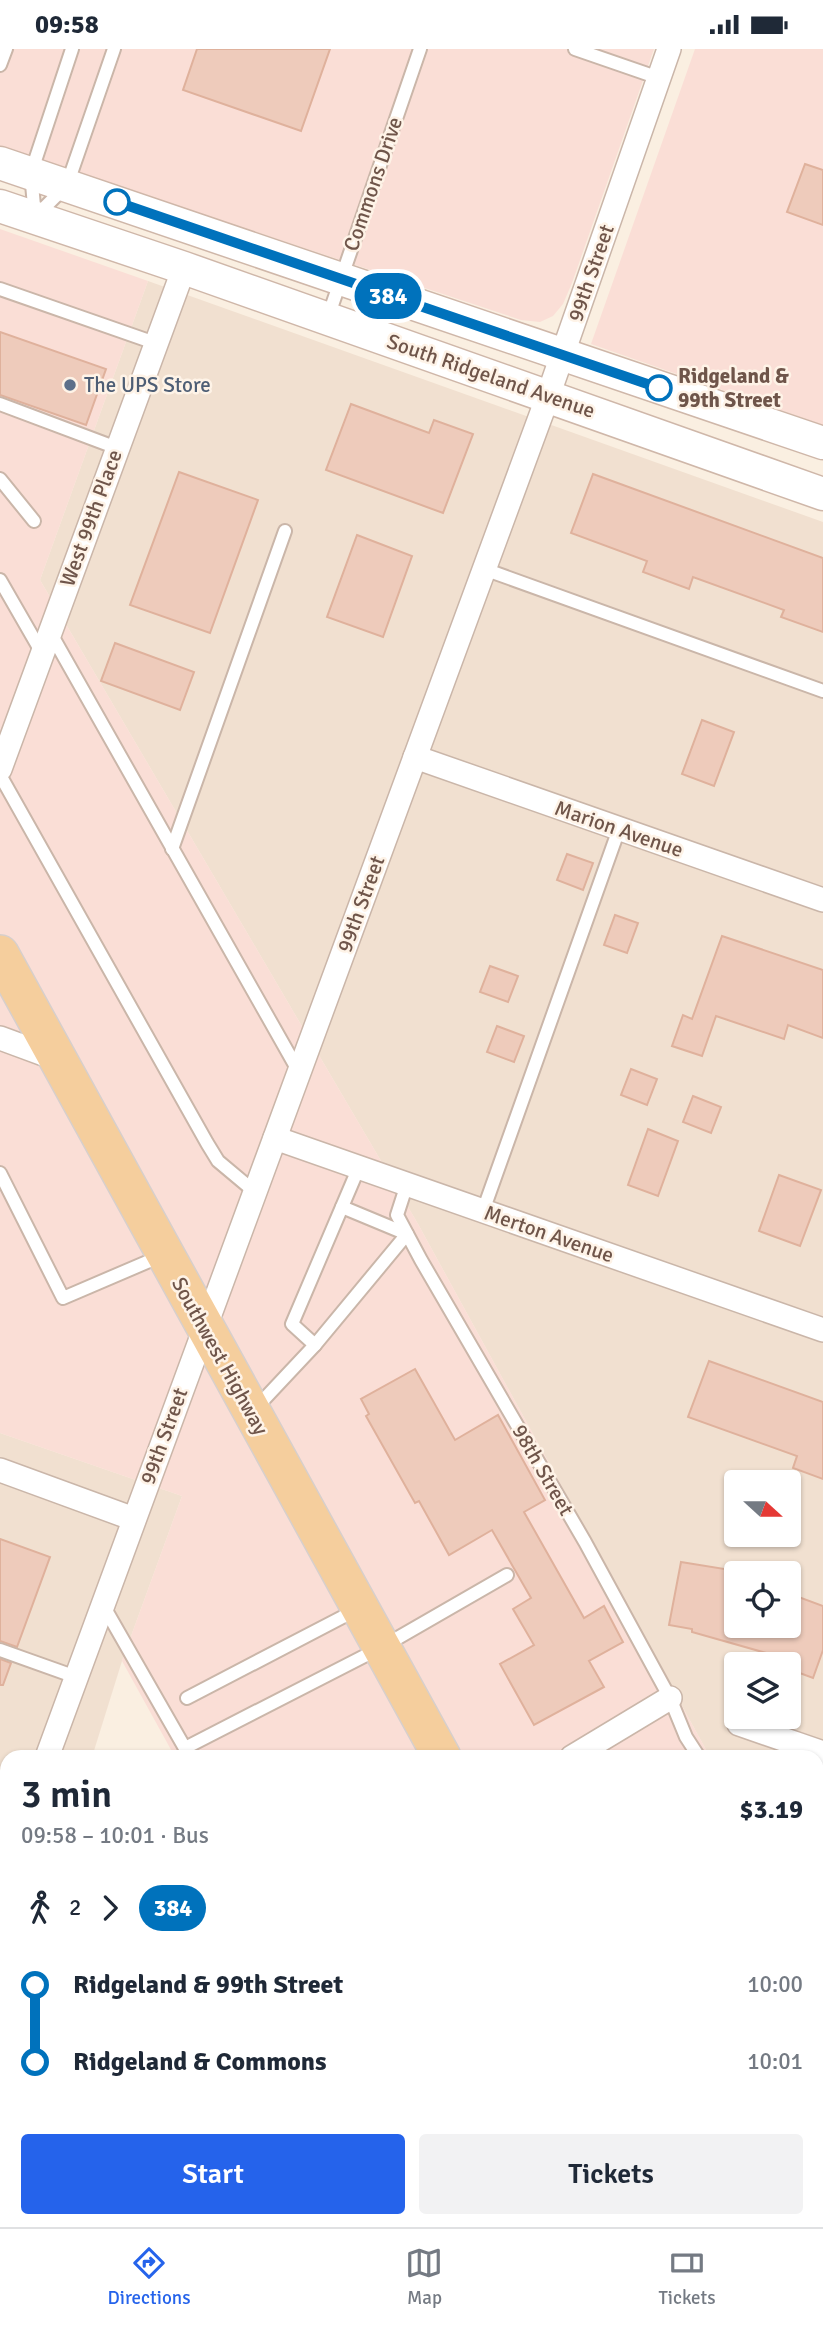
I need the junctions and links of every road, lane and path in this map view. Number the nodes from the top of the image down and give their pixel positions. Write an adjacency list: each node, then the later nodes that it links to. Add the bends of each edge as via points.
1 (6, 49): 7 (lane)
2 (72, 49): 10 (lane)
3 (114, 49): 11 (lane)
4 (420, 49): 15 (lane, Commons Drive)
5 (575, 49): 8 (lane)
6 (669, 49): 8 (street, 99th Street)
7 (0, 65)
8 (659, 78): 19 (street, 99th Street)
9 (0, 163): 10 (main road, South Ridgeland Avenue)
10 (30, 173): 11 (main road, South Ridgeland Avenue); 13 (lane)
11 (67, 185): 13 (lane); 15 (main road, South Ridgeland Avenue)
12 (0, 206): 13 (main road, South Ridgeland Avenue)
13 (35, 217): 14 (main road, South Ridgeland Avenue)
14 (184, 268): 17 (main road, South Ridgeland Avenue); 18 (street, West 99th Place)
15 (341, 279): 17 (lane, Commons Drive); 19 (main road, South Ridgeland Avenue)
16 (0, 289): 18 (lane)
17 (327, 319): 20 (main road, South Ridgeland Avenue)
18 (155, 342): 23 (street, West 99th Place)
19 (562, 356): 20 (street, 99th Street); 22 (main road, South Ridgeland Avenue)
20 (548, 396): 25 (main road, South Ridgeland Avenue); 28 (street, 99th Street)
21 (0, 404): 23 (lane)
22 (823, 443)
23 (117, 448): 30 (street, West 99th Place)
24 (0, 479): 26 (lane)
25 (823, 494)
26 (34, 520)
27 (285, 531): 36 (lane)
28 (484, 569): 31 (lane); 32 (street, 99th Street)
29 (0, 580): 30 (lane)
30 (46, 643): 33 (street, West 99th Place); 36 (lane)
31 (823, 691)
32 (415, 757): 35 (street, Marion Avenue); 41 (street, 99th Street)
33 (0, 769)
34 (0, 775): 46 (lane, via 218,1161)
35 (619, 829): 37 (street, Marion Avenue); 48 (lane)
36 (172, 849): 41 (lane)
37 (823, 900)
38 (0, 954): 40 (main road, Southwest Highway)
39 (0, 1038): 40 (street)
40 (57, 1059): 50 (main road, Southwest Highway)
41 (299, 1073): 42 (street, 99th Street)
42 (275, 1138): 43 (street, Merton Avenue); 46 (street, 99th Street)
43 (359, 1167): 45 (street, Merton Avenue); 47 (lane)
44 (1, 1177): 50 (lane, via 63,1299)
45 (407, 1184): 48 (street, Merton Avenue); 49 (lane, 98th Street, via 397,1215)
46 (255, 1192): 51 (street, 99th Street)
47 (342, 1207): 49 (lane); 53 (lane, via 292,1324)
48 (483, 1211): 52 (street, Merton Avenue)
49 (407, 1234): 53 (lane); 64 (lane, 98th Street)
50 (164, 1255): 51 (main road, Southwest Highway)
51 (204, 1327): 54 (main road, Southwest Highway); 56 (street, 99th Street)
52 (823, 1330)
53 (315, 1345): 54 (lane)
54 (251, 1413): 59 (main road, Southwest Highway)
55 (0, 1470): 56 (street)
56 (134, 1519): 58 (street, 99th Street)
57 (507, 1575): 60 (lane)
58 (103, 1604): 62 (street, 99th Street); 67 (lane)
59 (359, 1608): 60 (main road, Southwest Highway); 63 (lane)
60 (382, 1647): 68 (lane); 69 (main road, Southwest Highway)
61 (0, 1650): 62 (lane)
62 (76, 1677): 66 (street, 99th Street)
63 (187, 1698)
64 (670, 1698): 70 (street); 71 (lane, 98th Street)
65 (754, 1729): 72 (street)
66 (50, 1750)
67 (185, 1750)
68 (193, 1750)
69 (438, 1750)
70 (584, 1750)
71 (694, 1750)
72 (814, 1750)

